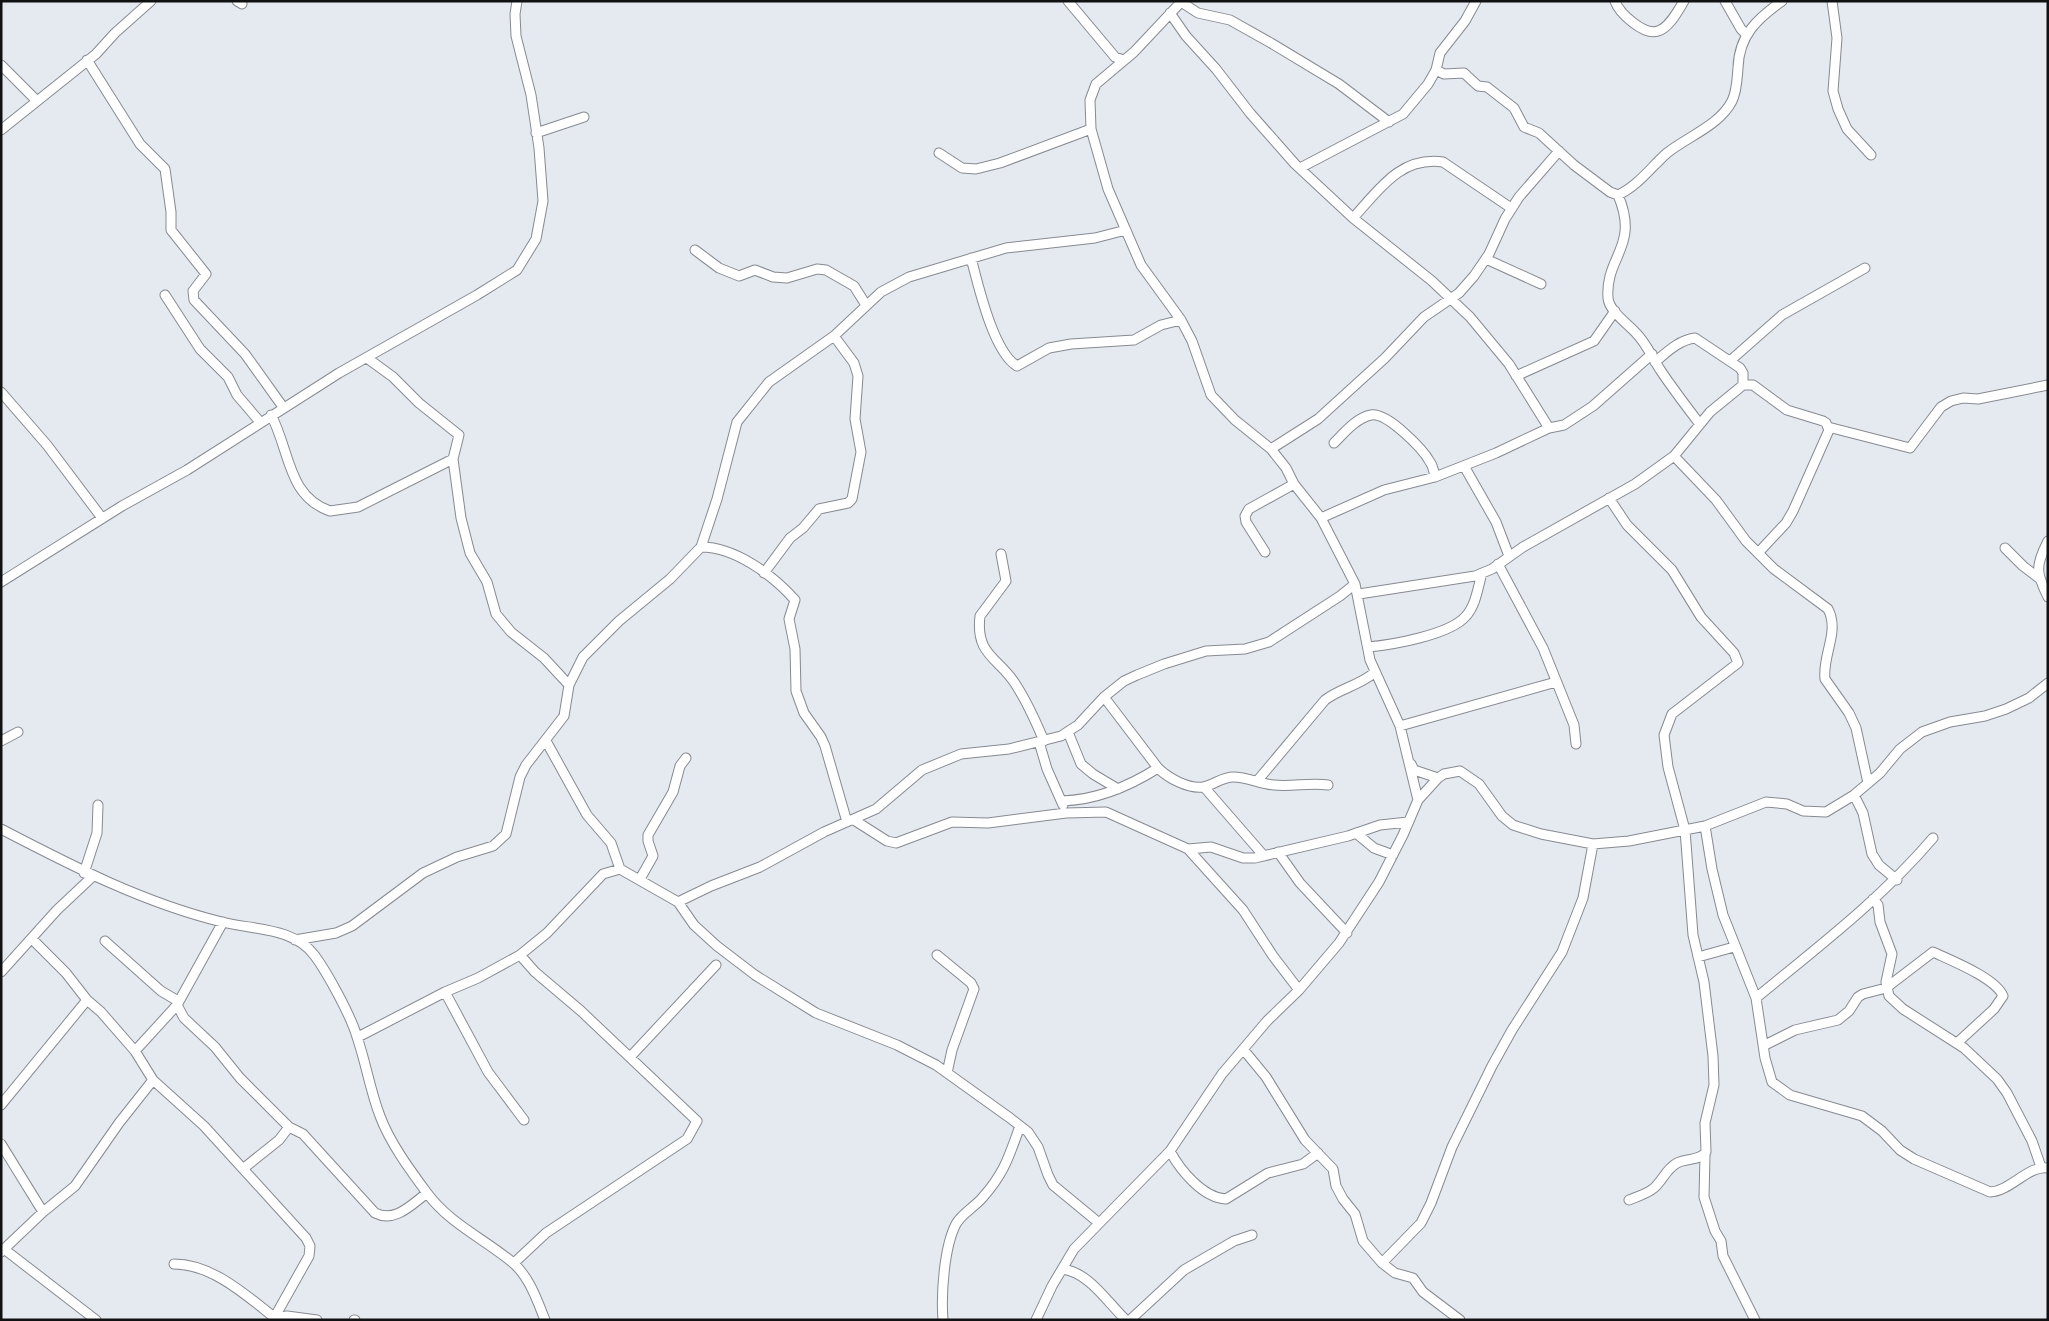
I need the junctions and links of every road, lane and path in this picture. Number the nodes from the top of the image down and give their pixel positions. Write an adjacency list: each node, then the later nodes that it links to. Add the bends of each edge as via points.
1 (151, 1): 13 (street)
2 (517, 1): 22 (street, via 516,36 531,95)
3 (1068, 1): 14 (street, via 1115,57)
4 (1182, 1): 11 (street); 19 (street, via 1198,12 1230,20 1271,43 1340,84)
5 (1476, 1): 16 (street, via 1440,53)
6 (1615, 1): 7 (street, via 1622,16 1651,32 1665,27)
7 (1684, 1)
8 (1725, 1): 12 (street)
9 (1782, 1): 12 (street, via 1758,19)
10 (1832, 1): 25 (street, via 1838,38 1833,91 1847,129)
11 (1170, 13): 14 (street); 26 (street, via 1250,113)
12 (1746, 34): 27 (street, via 1739,52 1737,86 1726,110 1666,154)
13 (87, 60): 17 (street); 49 (street, via 140,144 166,172 171,230 206,274 193,291 194,300 245,354)
14 (1123, 60): 20 (street, via 1096,84 1090,100)
15 (1, 65): 17 (street)
16 (1436, 70): 19 (street, via 1403,114); 23 (street, via 1444,74 1464,73 1478,86 1494,92 1514,108 1524,127 1539,133)
17 (37, 102): 21 (street)
18 (584, 118): 22 (street)
19 (1389, 122): 26 (street)
20 (1091, 129): 24 (street, via 976,169 962,168); 30 (street, via 1108,189)
21 (1, 130)
22 (536, 133): 42 (street, via 542,206 536,239 522,264 510,275)
23 (1559, 151): 27 (street); 28 (street)
24 (939, 153)
25 (1871, 155)
26 (1300, 168): 29 (street)
27 (1618, 195): 39 (street, via 1624,211 1626,234 1609,288 1610,305)
28 (1511, 208): 29 (street, via 1443,162 1436,161 1404,167); 33 (street)
29 (1353, 218): 37 (street)
30 (1126, 230): 32 (street, via 1095,238 1006,248); 40 (street, via 1141,265)
31 (695, 250): 38 (street, via 719,268 739,276 755,270 787,278 817,269 826,270 854,286)
32 (971, 258): 38 (street, via 909,277 881,292); 40 (street, via 992,328 1016,366 1049,348 1134,340 1161,325)
33 (1486, 259): 35 (street); 37 (street)
34 (1864, 268): 44 (street, via 1782,315)
35 (1541, 284)
36 (165, 295): 51 (street, via 200,349 228,377 237,396)
37 (1452, 299): 45 (street, via 1478,326); 56 (street, via 1424,317 1386,358 1318,419)
38 (866, 306): 41 (street)
39 (1615, 311): 43 (street, via 1637,334); 45 (street, via 1594,341)
40 (1181, 320): 56 (street, via 1192,340 1211,395 1234,420)
41 (834, 336): 66 (street, via 769,382 741,415); 73 (street, via 854,364 858,376 855,419 862,452 852,499 848,503 819,509 790,538)
42 (367, 358): 49 (street); 58 (street, via 456,430 459,441)
43 (1653, 358): 44 (street, via 1687,339 1695,338); 52 (street); 54 (street, via 1593,406 1564,425)
44 (1731, 360): 46 (street, via 1743,373)
45 (1516, 376): 54 (street)
46 (1743, 385): 52 (street); 53 (street, via 1753,385 1787,410 1823,421)
47 (2048, 385): 53 (street, via 1991,397 1951,401 1941,407 1910,448)
48 (1, 392): 63 (street, via 47,444)
49 (283, 407): 50 (street)
50 (271, 415): 51 (street); 58 (street, via 295,483 303,494 330,511 358,507)
51 (260, 422): 63 (street, via 187,470)
52 (1699, 423): 57 (street)
53 (1828, 427): 69 (street, via 1828,434 1793,511)
54 (1549, 428): 59 (street)
55 (1334, 443): 60 (street, via 1353,425 1377,415 1403,431 1418,446 1431,463)
56 (1271, 450): 61 (street)
57 (1674, 456): 62 (street); 69 (street, via 1716,500)
58 (453, 459): 84 (street, via 461,518 470,553 487,582 496,614 510,632 544,658)
59 (1464, 466): 60 (street); 71 (street, via 1496,522)
60 (1435, 477): 64 (street, via 1384,490)
61 (1294, 484): 64 (street); 68 (street, via 1249,509 1245,516)
62 (1609, 498): 71 (street); 111 (street, via 1627,525 1672,570 1702,617 1738,658 1735,667 1688,700 1667,723 1664,735 1668,767)
63 (102, 518): 76 (street)
64 (1321, 518): 77 (street)
65 (2048, 541): 75 (street, via 2038,561)
66 (701, 547): 73 (street, via 735,554); 84 (street, via 583,657)
67 (2005, 548): 75 (street)
68 (1265, 552)
69 (1758, 553): 98 (street, via 1828,609 1832,617 1825,679 1849,712 1856,728)
70 (1001, 554): 91 (street, via 1006,581 980,616 982,644 988,656 1016,683)
71 (1509, 556): 72 (street)
72 (1498, 564): 74 (street); 82 (street, via 1543,648)
73 (764, 573): 107 (street, via 795,600 789,619 795,649 796,691 804,713 822,737)
74 (1482, 573): 78 (street); 80 (street, via 1471,610 1463,620 1397,645)
75 (2040, 580): 79 (street)
76 (1, 582)
77 (1355, 584): 78 (street); 85 (street, via 1269,642 1245,649 1206,651 1164,664 1124,681)
78 (1359, 594): 80 (street)
79 (2048, 597)
80 (1368, 647): 81 (street)
81 (1374, 673): 86 (street); 97 (street, via 1361,684 1325,700)
82 (1556, 682): 86 (street); 92 (street, via 1574,725)
83 (2048, 684): 98 (street, via 2030,698 2006,709 1922,732 1900,749)
84 (569, 685): 90 (street, via 564,716)
85 (1104, 697): 88 (street); 95 (street)
86 (1400, 726): 94 (street)
87 (18, 732): 89 (street)
88 (1068, 732): 91 (street); 101 (street, via 1081,764)
89 (1, 741)
90 (546, 741): 119 (street, via 587,815 611,843); 128 (street, via 520,777 510,826 500,842 423,873 352,926 336,933)
91 (1042, 741): 104 (street, via 1047,769); 107 (street, via 953,756 922,770 886,803)
92 (1576, 744)
93 (686, 758): 121 (street, via 680,766 673,792 648,835 653,856)
94 (1410, 762): 96 (street, via 1414,770); 103 (street)
95 (1158, 768): 100 (street, via 1184,784); 101 (street)
96 (1438, 778): 103 (street); 114 (street, via 1460,771 1479,784 1507,822 1541,834)
97 (1258, 780): 99 (street, via 1276,785 1312,783); 100 (street, via 1230,777)
98 (1868, 783): 102 (street)
99 (1328, 786)
100 (1204, 787): 118 (street)
101 (1118, 789): 104 (street, via 1088,799)
102 (1854, 795): 109 (street, via 1826,812 1803,811 1787,804 1766,802); 122 (street, via 1872,854)
103 (1418, 800): 108 (street)
104 (1062, 801): 106 (street)
105 (98, 805): 120 (street, via 97,833)
106 (1066, 813): 107 (street, via 988,823 952,822 896,843); 115 (street, via 1106,812)
107 (850, 821): 124 (street, via 760,867)
108 (1408, 822): 112 (street); 117 (street)
109 (1706, 826): 111 (street); 130 (street, via 1712,869)
110 (1, 828): 120 (street)
111 (1685, 830): 114 (street); 133 (street, via 1693,935)
112 (1356, 833): 116 (street); 117 (street, via 1374,848)
113 (1933, 838): 122 (street)
114 (1593, 844): 167 (street, via 1583,898 1562,952 1492,1066 1452,1147 1421,1223)
115 (1188, 848): 118 (street, via 1211,847 1243,858); 137 (street, via 1243,910)
116 (1278, 852): 118 (street); 126 (street, via 1300,883)
117 (1393, 855): 126 (street)
118 (1264, 856)
119 (620, 869): 121 (street); 131 (street, via 602,874 547,933)
120 (88, 875): 125 (street); 127 (street)
121 (640, 879): 124 (street)
122 (1896, 880): 123 (street)
123 (1873, 900): 136 (street, via 1878,905 1880,922 1892,954); 139 (street)
124 (678, 902): 148 (street, via 685,914 717,946 755,975 816,1013 897,1046)
125 (222, 922): 128 (street, via 264,928); 141 (street)
126 (1347, 933): 137 (street)
127 (32, 939): 135 (street); 140 (street)
128 (295, 940): 142 (street, via 315,955)
129 (105, 941): 141 (street)
130 (1734, 947): 133 (street); 139 (street, via 1745,966)
131 (520, 955): 138 (street); 147 (street)
132 (937, 955): 148 (street, via 972,983 974,989)
133 (1698, 957): 157 (street, via 1704,982 1714,1077 1706,1113)
134 (716, 965): 147 (street, via 632,1056)
135 (2, 971)
136 (1886, 988): 143 (street, via 1895,1002); 143 (street, via 1932,952 1994,986 2001,992 2001,1001); 144 (street, via 1864,994 1838,1020 1795,1030)
137 (1300, 990): 145 (street)
138 (445, 992): 142 (street); 151 (street, via 488,1072)
139 (1756, 998): 144 (street)
140 (87, 1000): 146 (street); 150 (street)
141 (178, 1003): 146 (street); 153 (street, via 184,1018)
142 (358, 1037): 160 (street, via 380,1118)
143 (1957, 1043): 159 (street, via 1997,1079)
144 (1765, 1045): 159 (street, via 1768,1071 1776,1087 1790,1095 1862,1116 1914,1159 1990,1192)
145 (1243, 1049): 155 (street, via 1222,1074); 156 (street, via 1266,1077 1305,1140)
146 (134, 1051): 149 (street)
147 (628, 1055): 166 (street, via 697,1121 696,1126 687,1139 546,1233)
148 (947, 1073): 152 (street)
149 (153, 1080): 158 (street); 162 (street, via 79,1181)
150 (1, 1105)
151 (524, 1120)
152 (1020, 1126): 163 (street, via 1038,1147 1053,1185); 174 (street, via 1002,1174 957,1222 947,1262)
153 (289, 1127): 158 (street, via 279,1140); 160 (street, via 303,1134 375,1214 391,1217 399,1214)
154 (1, 1144): 162 (street)
155 (1170, 1151): 156 (street, via 1193,1181 1211,1195 1226,1199 1268,1173 1303,1164); 163 (street)
156 (1318, 1153): 167 (street, via 1333,1169 1336,1186 1355,1214 1364,1241)
157 (1705, 1154): 161 (street, via 1676,1163 1654,1188); 179 (street, via 1704,1197 1721,1241 1723,1256)
158 (244, 1168): 170 (street, via 310,1246 309,1256)
159 (2045, 1168)
160 (427, 1193): 166 (street, via 460,1227)
161 (1629, 1200)
162 (43, 1212): 165 (street)
163 (1099, 1223): 169 (street, via 1074,1249)
164 (1252, 1235): 177 (street, via 1234,1241 1184,1270)
165 (3, 1251): 171 (street)
166 (514, 1263): 173 (street, via 532,1289)
167 (1382, 1263): 178 (street, via 1395,1273 1413,1278 1423,1292)
168 (174, 1264): 170 (street, via 190,1264 215,1274)
169 (1062, 1268): 175 (street); 176 (street, via 1088,1281)
170 (274, 1319): 172 (street, via 287,1316)
171 (96, 1320)
172 (317, 1320)
173 (545, 1320)
174 (943, 1320)
175 (1036, 1320)
176 (1126, 1320)
177 (1130, 1320)
178 (1460, 1320)
179 (1754, 1320)

